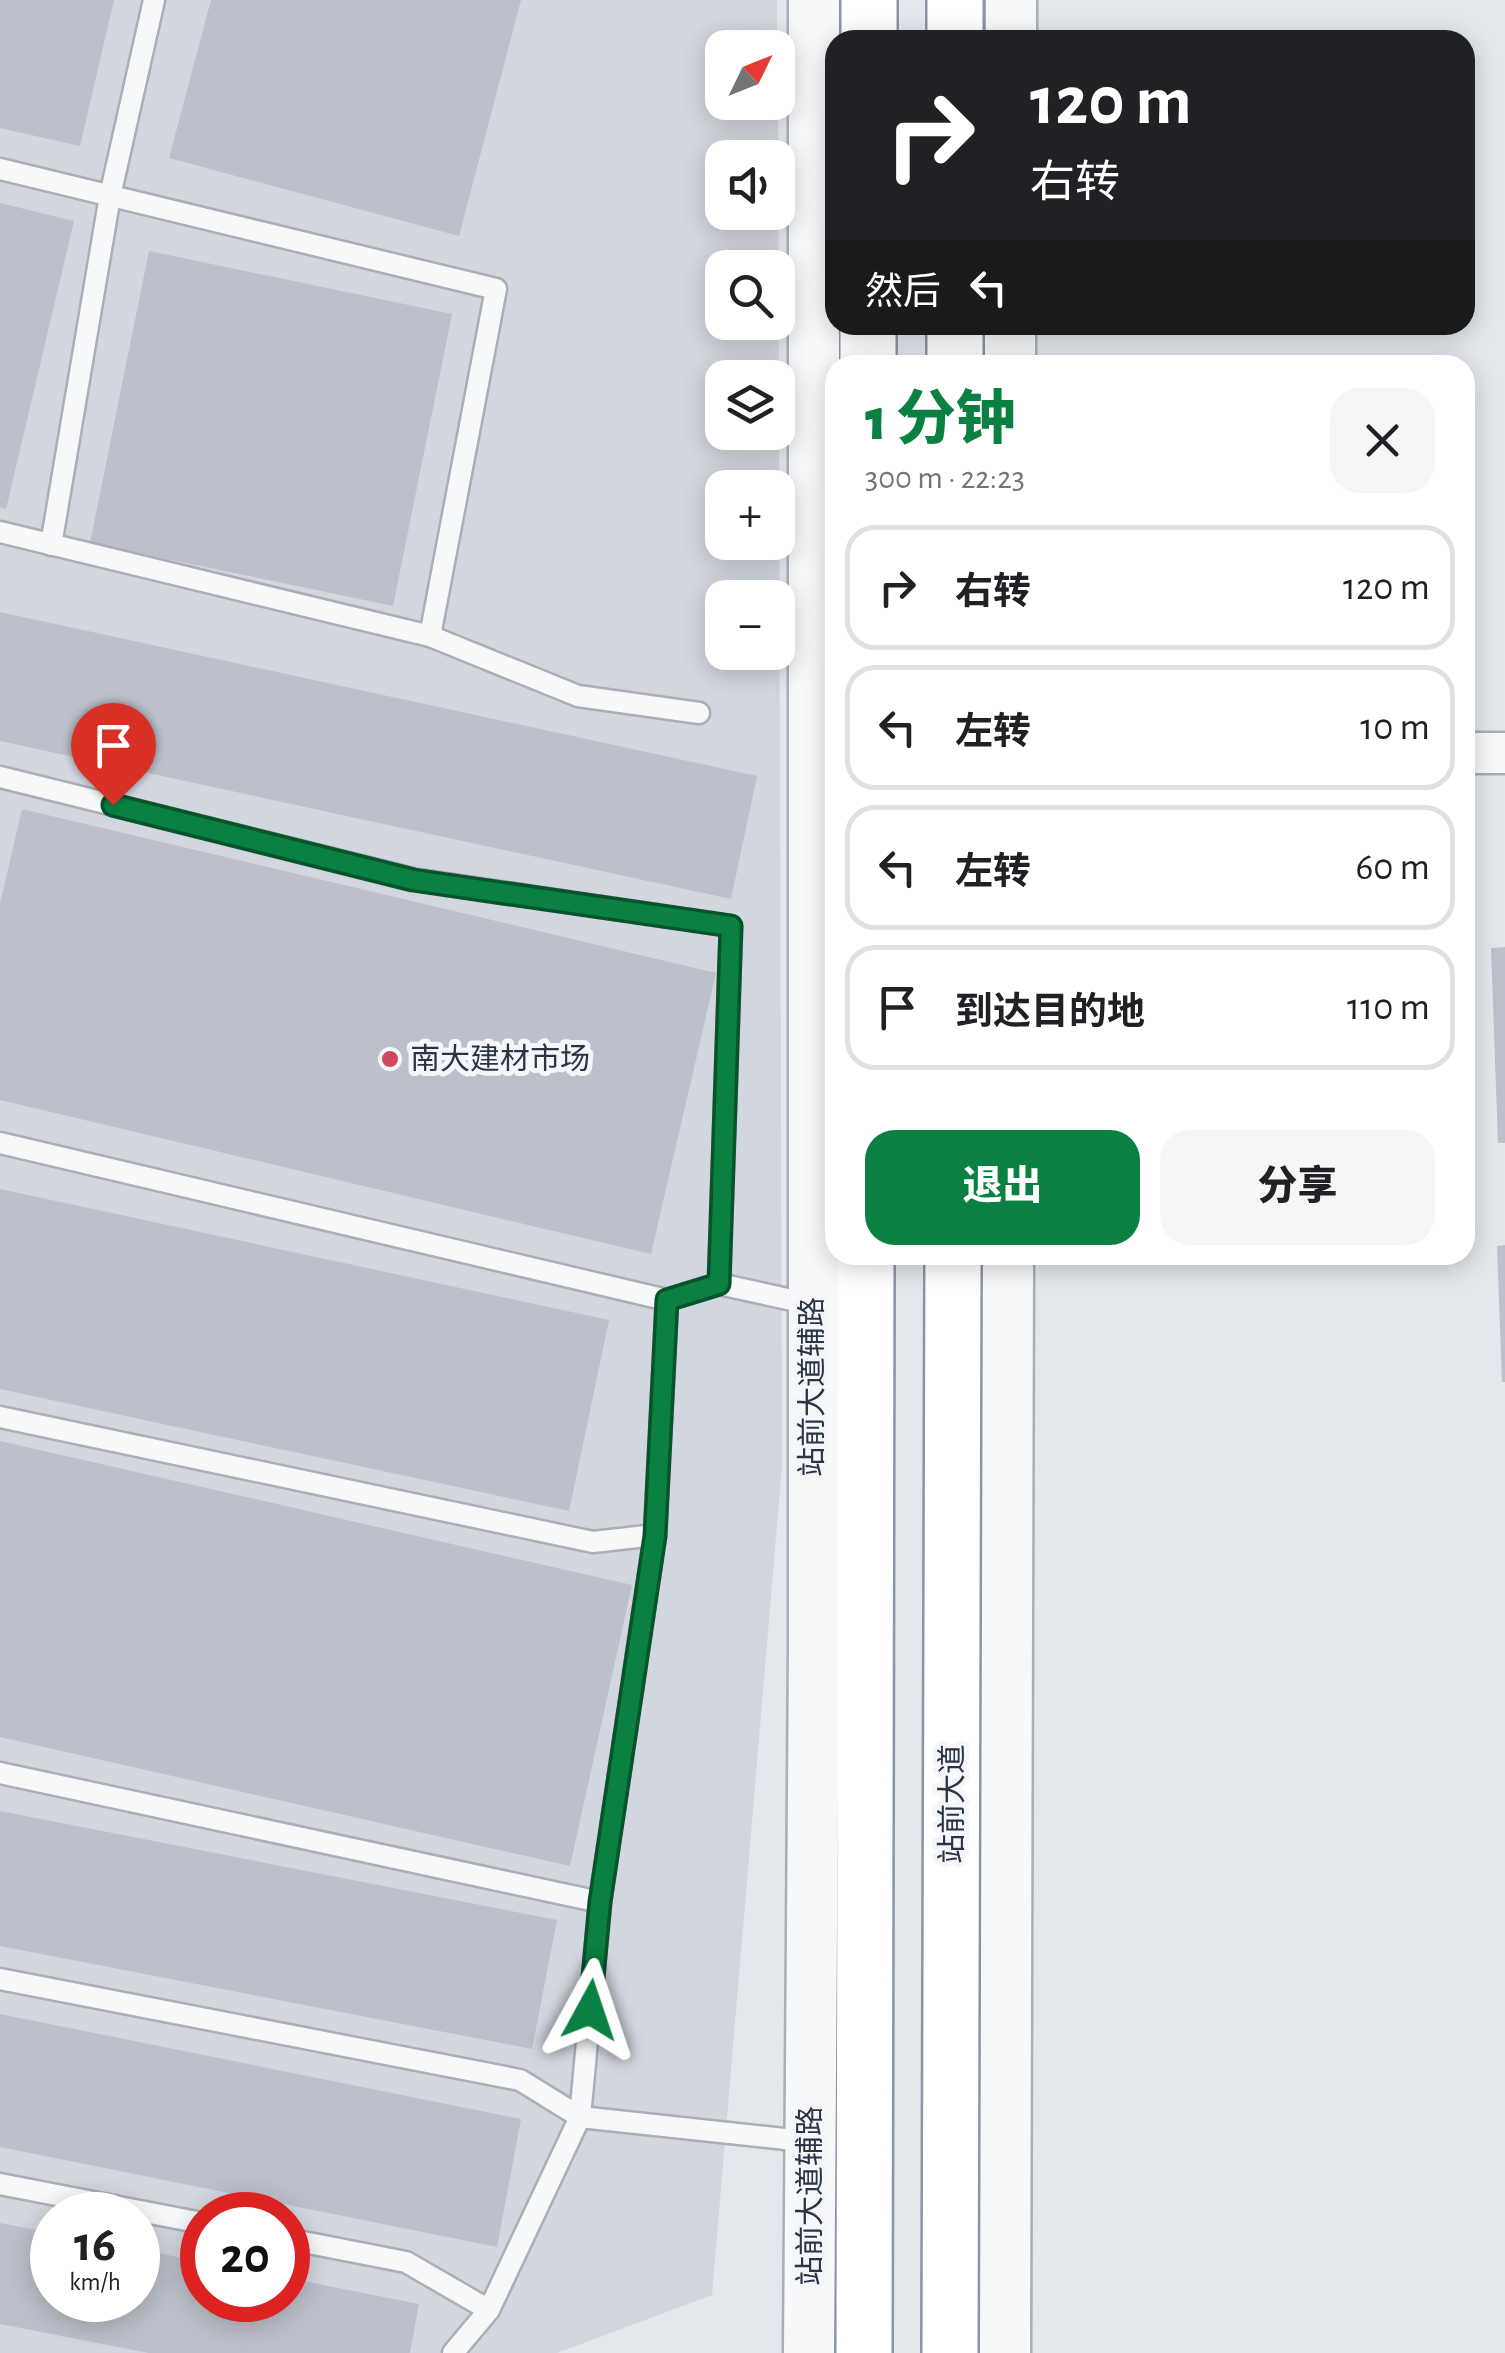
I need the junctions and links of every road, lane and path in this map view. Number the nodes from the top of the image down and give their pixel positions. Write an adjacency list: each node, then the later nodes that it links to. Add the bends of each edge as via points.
1 (154, 0): 10 (lane)
2 (814, 0): 13 (street, 站前大道辅路)
3 (869, 0): 6 (highway)
4 (956, 0): 7 (highway)
5 (1011, 0): 8 (street)
6 (869, 30)
7 (955, 30)
8 (1011, 30)
9 (0, 170): 10 (lane)
10 (110, 196): 12 (lane); 14 (lane, via 496,290)
11 (0, 532): 12 (lane)
12 (51, 544): 14 (lane)
13 (825, 576)
14 (430, 636): 15 (lane, via 578,696)
15 (699, 713)
16 (1505, 752): 17 (street)
17 (1475, 753)
18 (0, 777): 24 (lane, via 413,880 731,926)
19 (0, 1143): 25 (lane)
20 (838, 1265): 26 (street, 站前大道辅路)
21 (861, 1265): 26 (highway)
22 (953, 1265): 41 (highway, 站前大道)
23 (1008, 1265): 42 (street)
24 (719, 1284): 25 (lane); 26 (lane)
25 (667, 1300): 28 (lane)
26 (839, 1310): 33 (highway)
27 (0, 1417): 28 (lane, via 593,1542)
28 (655, 1536): 30 (lane)
29 (0, 1773): 30 (lane)
30 (600, 1902): 32 (lane)
31 (0, 1979): 32 (lane, via 520,2080)
32 (580, 2117): 33 (lane); 37 (lane)
33 (837, 2145): 39 (street, 站前大道辅路); 40 (highway)
34 (0, 2184): 35 (lane)
35 (180, 2219)
36 (310, 2243): 37 (lane, via 406,2262)
37 (489, 2310): 38 (lane)
38 (453, 2353)
39 (809, 2353)
40 (864, 2353)
41 (950, 2353)
42 (1005, 2353)

